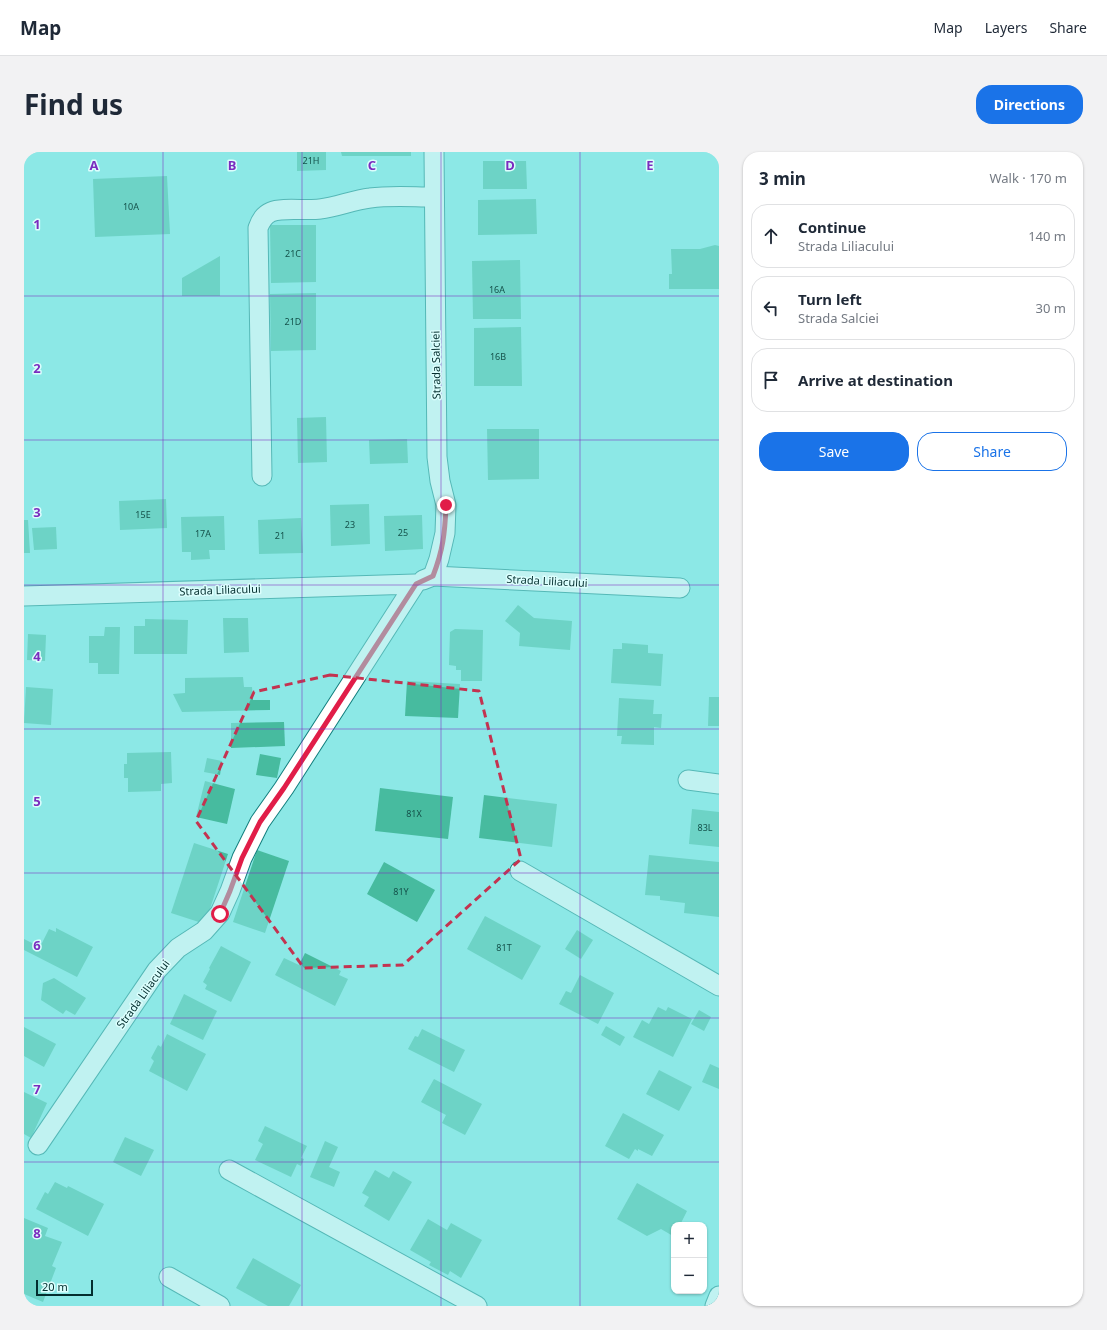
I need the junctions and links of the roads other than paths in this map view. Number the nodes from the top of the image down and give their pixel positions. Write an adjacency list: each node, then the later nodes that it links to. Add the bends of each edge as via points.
1 (434, 152): 2 (street, Strada Salciei)
2 (434, 197): 3 (street, via 371,198 318,210 273,211 261,220 258,228); 4 (street, Strada Salciei, via 437,457 446,505 445,533)
3 (262, 476)
4 (433, 576): 5 (street, Strada Liliacului); 6 (street, Strada Liliacului)
5 (416, 584): 7 (street, Strada Liliacului); 12 (street, Strada Liliacului, via 260,822 242,858 220,914 204,931 178,948 157,970)
6 (680, 588)
7 (24, 596)
8 (688, 780): 9 (street)
9 (719, 784)
10 (520, 871): 11 (street)
11 (719, 986)
12 (38, 1145)
13 (229, 1170): 17 (street)
14 (169, 1277): 16 (street)
15 (719, 1296): 18 (street)
16 (220, 1306)
17 (477, 1306)
18 (715, 1306)

